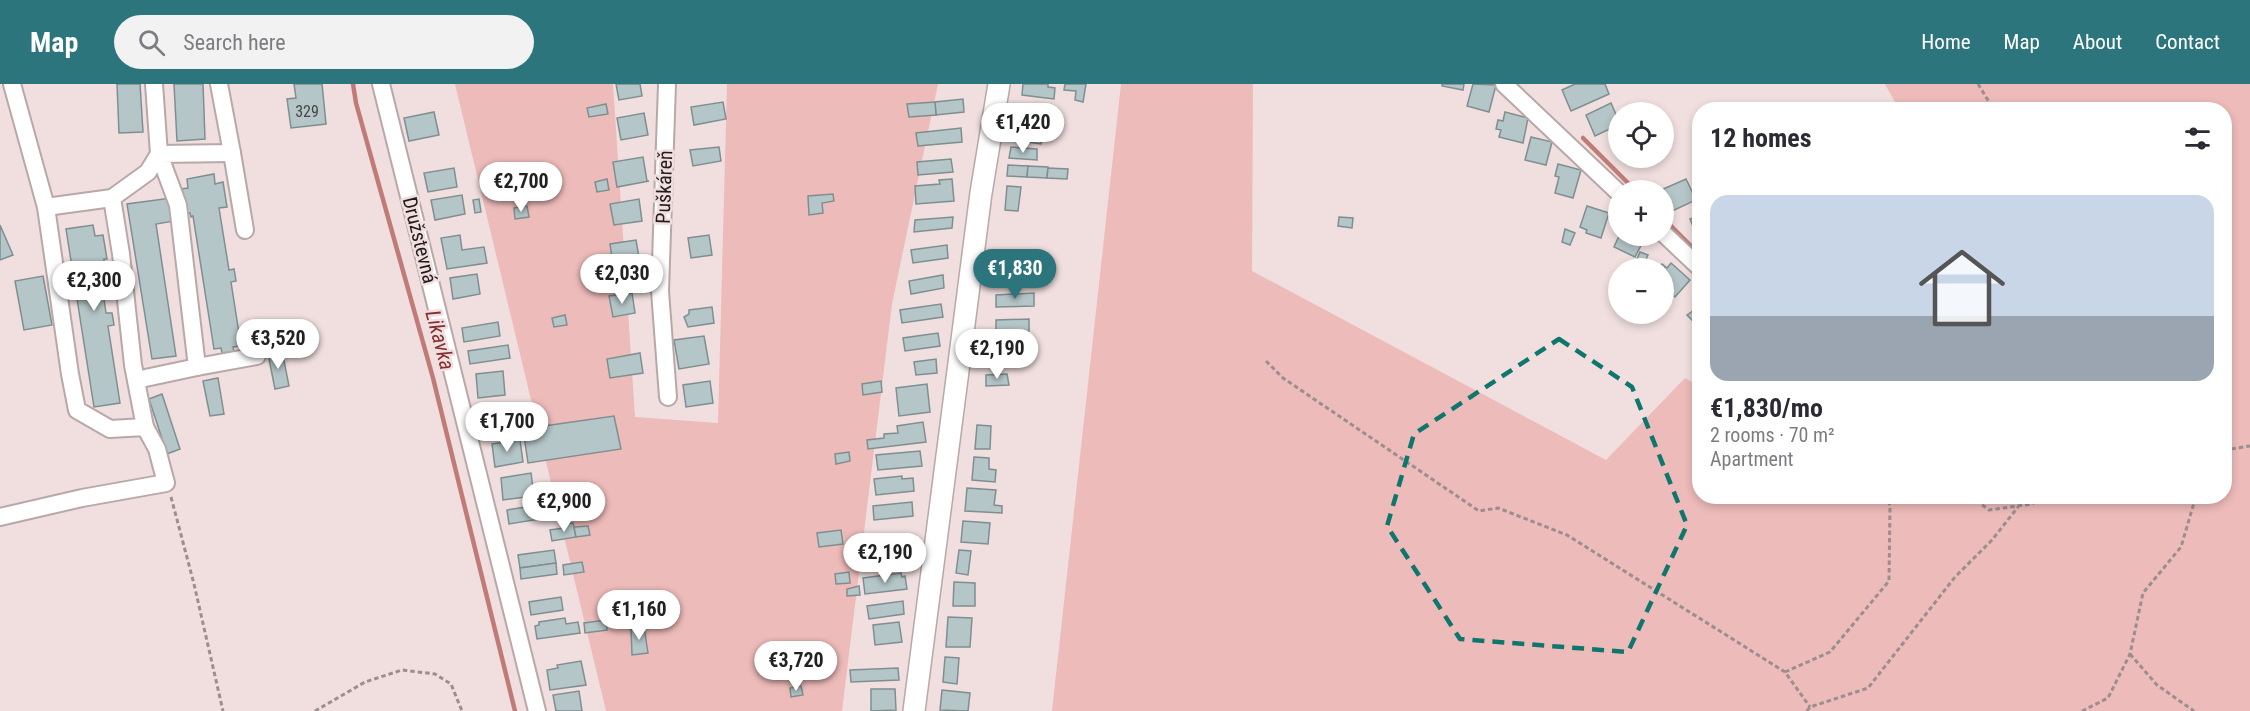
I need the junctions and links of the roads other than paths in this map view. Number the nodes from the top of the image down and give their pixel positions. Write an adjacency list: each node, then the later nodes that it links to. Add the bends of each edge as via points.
1 (12, 84): 12 (street)
2 (154, 84): 9 (street)
3 (219, 84): 8 (street)
4 (381, 84): 22 (street, Družstevná)
5 (667, 84): 19 (street, Puškáreň, via 660,291)
6 (999, 84): 23 (main road, via 979,204)
7 (1504, 84): 10 (street)
8 (232, 153): 9 (street); 13 (street)
9 (159, 154): 11 (street, via 148,172); 17 (street, via 178,205)
10 (1608, 183)
11 (112, 198): 12 (street); 18 (street)
12 (46, 207): 20 (street, via 78,410 110,429)
13 (245, 230)
14 (1674, 243): 15 (street)
15 (1692, 260)
16 (257, 356): 17 (street)
17 (197, 367): 18 (street)
18 (135, 380): 20 (street)
19 (668, 397)
20 (145, 427): 21 (street, via 157,449 166,483)
21 (1, 516)
22 (537, 711)
23 (914, 711)

